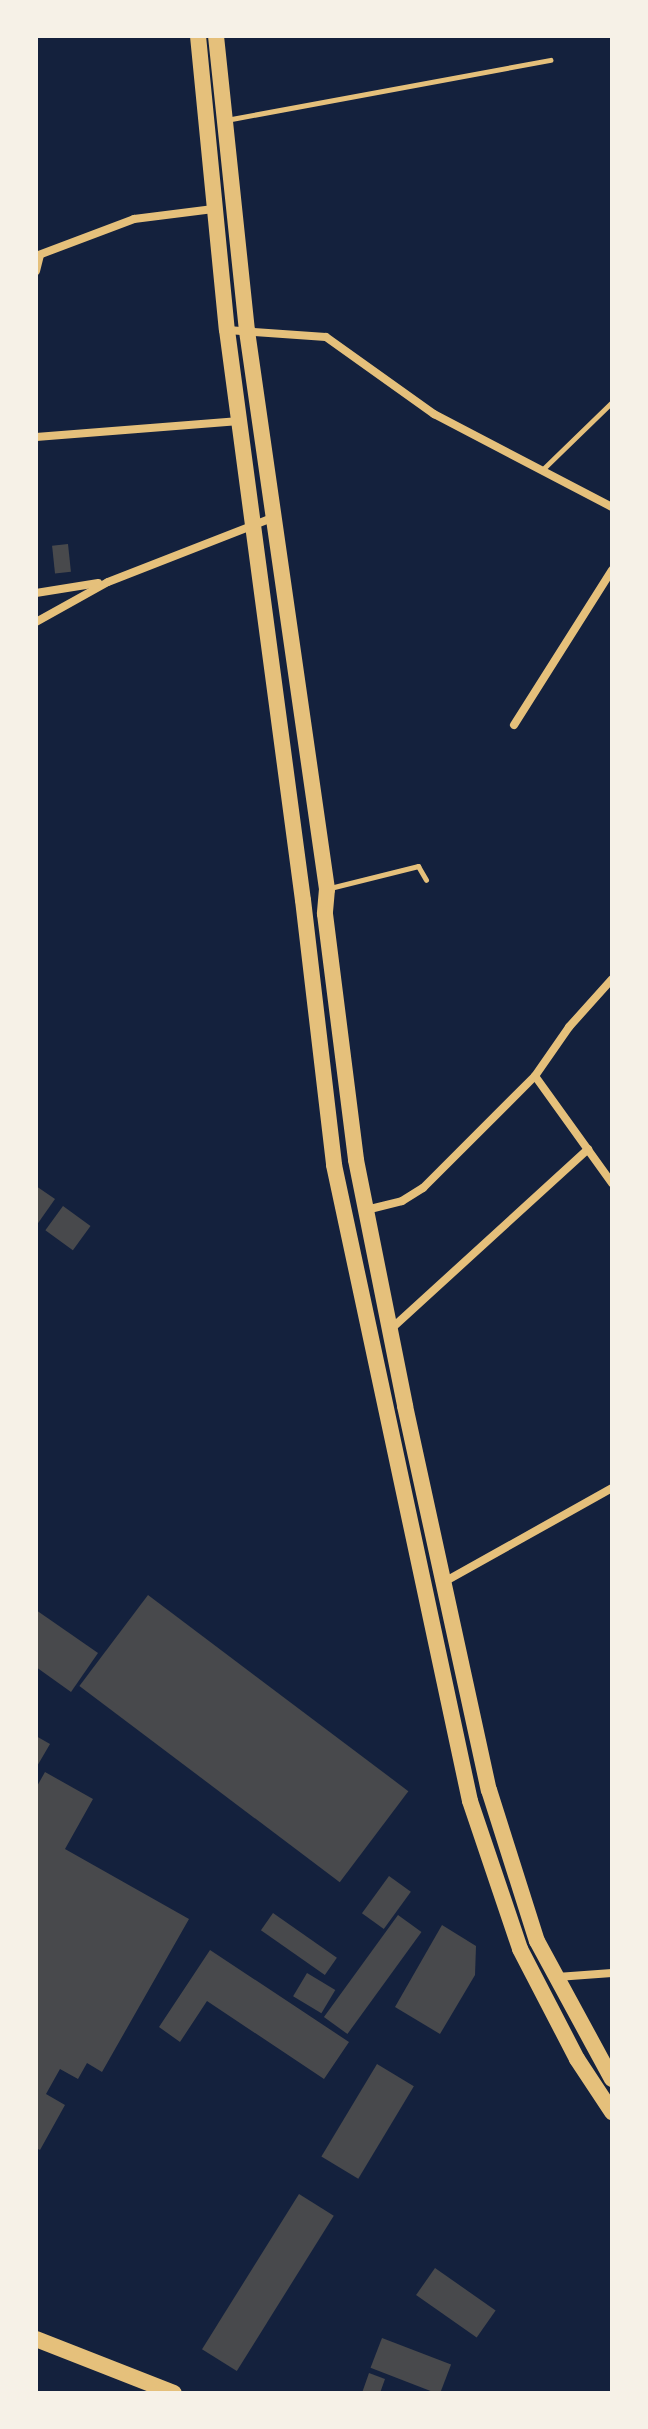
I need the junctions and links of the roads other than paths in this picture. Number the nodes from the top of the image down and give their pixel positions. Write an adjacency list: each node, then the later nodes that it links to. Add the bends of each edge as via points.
1 (198, 36): 5 (main road)
2 (216, 36): 4 (main road)
3 (551, 60): 4 (lane)
4 (225, 120): 9 (main road)
5 (213, 209): 6 (street, via 134,219); 8 (main road)
6 (38, 256): 7 (street)
7 (36, 271)
8 (227, 330): 9 (street); 11 (main road)
9 (247, 331): 13 (street, via 326,337 434,414); 15 (main road)
10 (612, 402): 13 (lane)
11 (239, 421): 12 (street); 16 (main road)
12 (36, 437)
13 (542, 470): 14 (street)
14 (612, 507)
15 (272, 518): 16 (street); 23 (main road)
16 (253, 526): 18 (street); 33 (main road, via 334,1165)
17 (612, 570): 21 (street)
18 (108, 582): 19 (street); 20 (street)
19 (36, 593)
20 (36, 622)
21 (514, 725)
22 (426, 880): 23 (lane, via 418,866)
23 (327, 889): 28 (main road, via 325,914)
24 (612, 979): 25 (street)
25 (535, 1076): 26 (street); 28 (street, via 423,1188 402,1201)
26 (588, 1149): 27 (street); 29 (street)
27 (612, 1183)
28 (366, 1210): 29 (main road)
29 (390, 1330): 31 (main road)
30 (612, 1488): 31 (street)
31 (443, 1582): 32 (main road)
32 (466, 1687): 33 (main road); 35 (main road, via 489,1790 537,1941)
33 (445, 1695): 37 (main road, via 470,1801 520,1949 577,2059)
34 (612, 1973): 35 (street)
35 (556, 1977): 36 (main road)
36 (612, 2079)
37 (612, 2112)
38 (36, 2339): 39 (main road)
39 (174, 2393)

